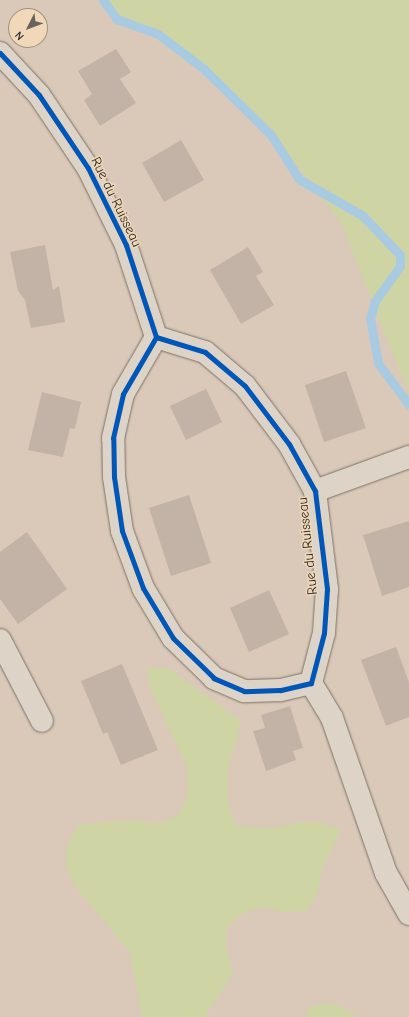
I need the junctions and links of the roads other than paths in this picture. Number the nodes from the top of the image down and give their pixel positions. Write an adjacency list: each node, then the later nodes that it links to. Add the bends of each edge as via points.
1 (0, 53): 2 (street, Rue du Ruisseau, via 39,95 88,168 126,245)
2 (156, 337): 4 (street, Rue du Ruisseau, via 205,352 245,386 289,444); 6 (street, via 123,394 113,438 114,477 122,530 143,588 173,638 214,678 244,691 280,690)
3 (409, 457): 4 (street)
4 (315, 491): 6 (street, Rue du Ruisseau, via 327,589 324,633)
5 (0, 640): 7 (street)
6 (311, 682): 8 (street, via 332,718 386,873)
7 (42, 721)
8 (409, 914)

